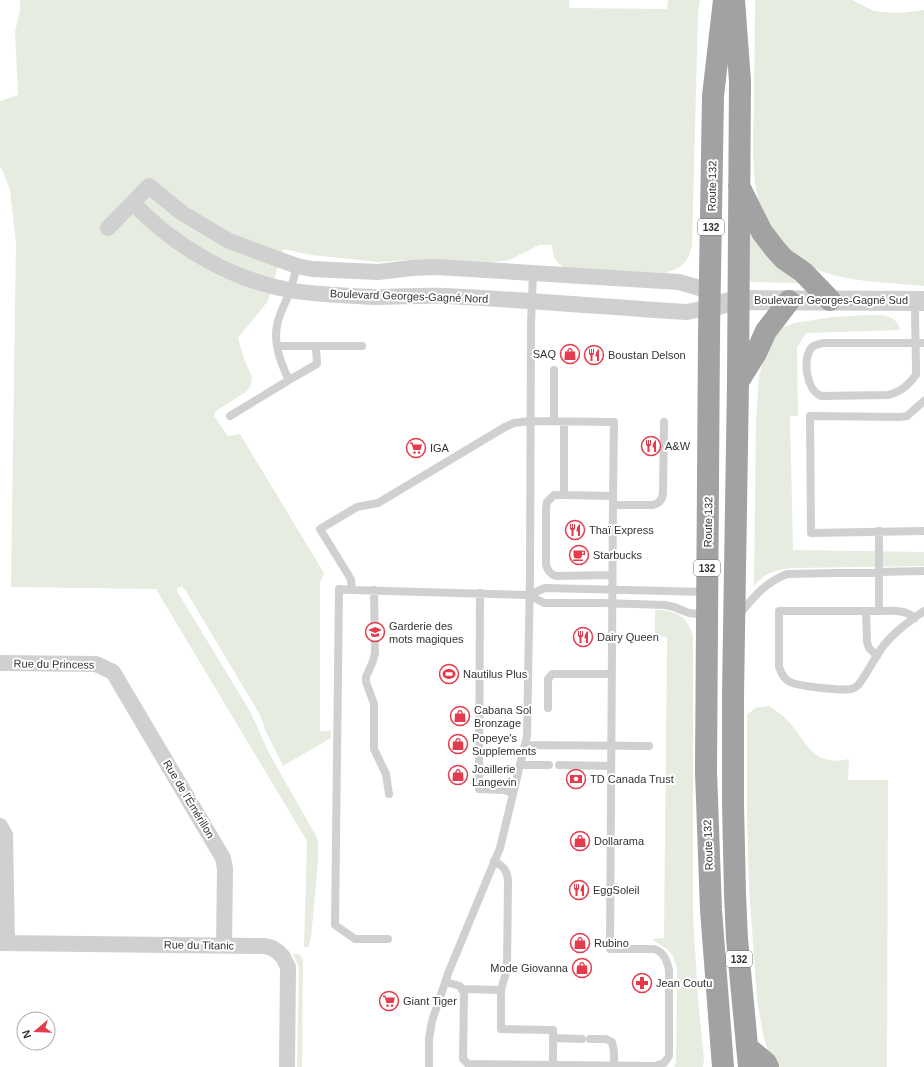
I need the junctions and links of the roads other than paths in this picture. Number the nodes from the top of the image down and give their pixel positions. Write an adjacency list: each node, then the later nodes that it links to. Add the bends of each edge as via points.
1 (724, 0): 9 (highway, Route 132 / 132, via 713,96)
2 (734, 0): 3 (highway, 132, via 740,81)
3 (739, 185): 10 (highway, 132); 12 (highway, via 762,232 775,249 784,259 803,272)
4 (134, 203): 5 (street); 6 (street, Boulevard Georges-Gagné Nord, via 149,186 182,213 229,241); 8 (street, Boulevard Georges-Gagné Nord, via 172,238 214,263 250,279)
5 (108, 228)
6 (297, 266): 7 (street, Boulevard Georges-Gagné Nord, via 378,272 437,267); 8 (lane)
7 (533, 274): 9 (street, Boulevard Georges-Gagné Nord, via 679,282); 14 (lane)
8 (290, 290): 14 (street, Boulevard Georges-Gagné Nord, via 377,297 444,296); 16 (lane, via 276,329)
9 (710, 299): 10 (street, Boulevard Georges-Gagné Sud); 14 (street, Boulevard Georges-Gagné Nord, via 687,312); 40 (highway, Route 132 / 132)
10 (738, 300): 11 (street, Boulevard Georges-Gagné Sud); 22 (highway, 132)
11 (789, 300): 12 (street, Boulevard Georges-Gagné Sud); 22 (highway, via 766,331)
12 (830, 300): 13 (street, Boulevard Georges-Gagné Sud)
13 (919, 301): 15 (lane)
14 (532, 302): 25 (lane)
15 (920, 343): 20 (lane); 20 (lane, via 818,344 809,352 807,375 814,392 825,396 893,394)
16 (277, 346): 17 (lane); 21 (lane, via 281,363)
17 (316, 346): 18 (lane); 21 (lane, via 317,364)
18 (362, 346)
19 (554, 370): 26 (lane)
20 (920, 375)
21 (290, 380): 24 (lane)
22 (738, 382): 49 (highway, 132)
23 (924, 401): 32 (lane, via 904,417 810,416 811,533)
24 (230, 416)
25 (530, 422): 26 (lane); 38 (lane, via 510,424 378,503 357,507 320,529 349,576); 42 (lane)
26 (554, 422): 27 (lane)
27 (564, 422): 29 (lane); 30 (lane, via 614,422)
28 (664, 422): 31 (lane, via 663,497 653,505)
29 (564, 494): 30 (lane); 36 (lane, via 554,495 547,502 548,571 556,576)
30 (613, 496): 31 (lane)
31 (613, 505): 36 (lane)
32 (879, 531): 33 (lane); 35 (lane)
33 (924, 531)
34 (924, 571): 35 (lane)
35 (879, 572): 45 (lane); 49 (lane, via 787,574 762,588)
36 (612, 574): 37 (lane)
37 (612, 589): 40 (lane); 42 (lane, via 546,588); 43 (lane)
38 (352, 590): 39 (lane); 66 (lane, via 339,589 335,925 355,938)
39 (374, 590): 41 (lane); 63 (lane, via 374,653 366,682 374,704 374,749 386,774)
40 (707, 592): 47 (highway, Route 132 / 132)
41 (480, 593): 42 (lane); 62 (lane, via 479,789)
42 (529, 595): 43 (lane, via 544,603); 55 (lane)
43 (612, 604): 47 (lane, via 670,606 689,613); 53 (lane)
44 (866, 611): 45 (lane); 50 (lane, via 867,642); 50 (lane, via 779,611 779,667 789,682 850,689 859,684)
45 (879, 611): 48 (lane, via 901,611 911,614)
46 (924, 611): 48 (lane)
47 (707, 615): 78 (highway, Route 132 / 132, via 708,855)
48 (914, 618): 50 (lane, via 892,636)
49 (734, 622): 73 (highway, 132, via 734,894)
50 (877, 656)
51 (0, 663): 52 (street, Rue du Princess, via 87,663)
52 (108, 668): 68 (street, Rue de l'Émérillon, via 116,676 223,858)
53 (612, 674): 54 (lane, via 552,674 548,679); 56 (lane)
54 (548, 708)
55 (525, 745): 56 (lane); 58 (lane)
56 (611, 746): 57 (lane); 61 (lane)
57 (648, 746)
58 (520, 765): 59 (lane); 62 (lane)
59 (549, 765)
60 (559, 765): 61 (lane)
61 (611, 766): 75 (lane, via 610,949 659,951 667,961 669,970 669,1056 660,1065)
62 (513, 793): 65 (lane, via 500,848)
63 (389, 794)
64 (0, 826): 67 (street, via 5,835)
65 (494, 861): 69 (lane); 71 (lane, via 504,868 508,880 507,969)
66 (388, 939)
67 (4, 943): 68 (street, Rue du Titanic)
68 (224, 945): 76 (street, Rue du Titanic, via 265,946 278,952 286,962)
69 (446, 982): 70 (lane, via 460,986); 77 (lane, via 431,1027)
70 (463, 990): 71 (lane); 74 (lane, via 465,1062 470,1065)
71 (501, 990): 72 (lane, via 501,1029 554,1030)
72 (553, 1038): 74 (lane); 75 (lane, via 606,1039 612,1042)
73 (748, 1057): 79 (highway, via 766,1063)
74 (553, 1065): 75 (lane)
75 (614, 1066)
76 (287, 1067)
77 (429, 1067)
78 (723, 1067)
79 (768, 1067)

